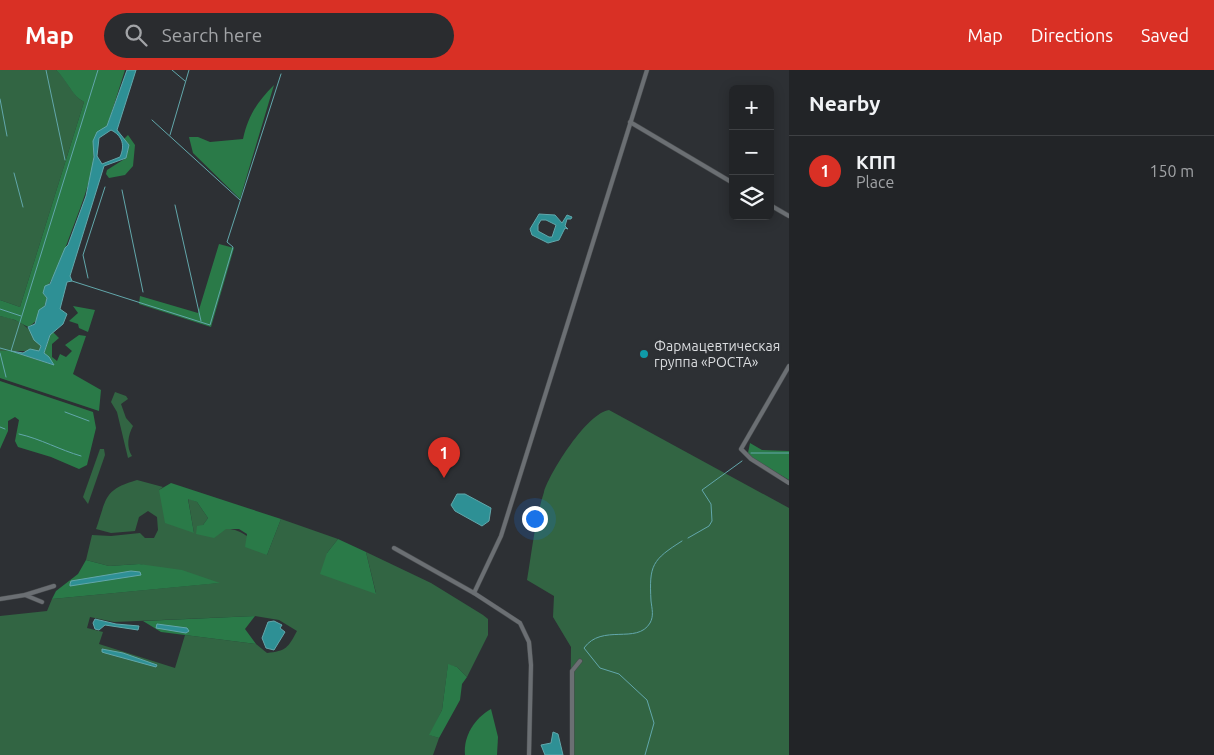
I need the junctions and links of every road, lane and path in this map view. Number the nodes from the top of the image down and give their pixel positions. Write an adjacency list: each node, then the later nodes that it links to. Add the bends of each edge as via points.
1 (647, 70): 2 (street)
2 (630, 122): 3 (street); 10 (street, via 501,536)
3 (729, 181)
4 (774, 207): 5 (street)
5 (789, 216)
6 (789, 366): 7 (street, via 741,449)
7 (789, 484)
8 (394, 548): 10 (street)
9 (54, 586): 11 (street)
10 (474, 593): 15 (street, via 514,617 527,636 531,665)
11 (25, 595): 12 (street); 13 (street)
12 (0, 599)
13 (42, 602)
14 (580, 661): 16 (street, via 572,671)
15 (529, 755)
16 (572, 755)

